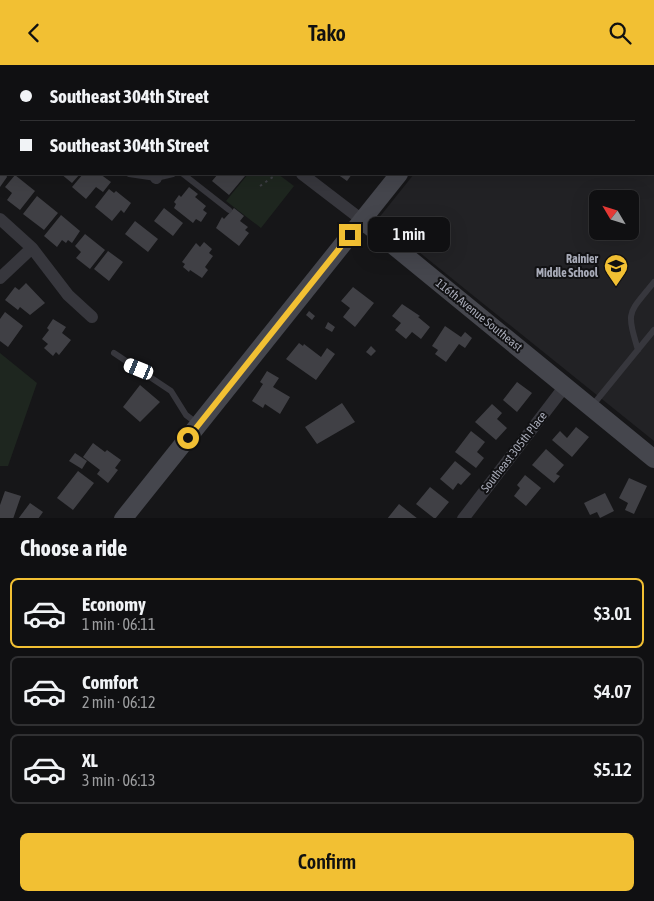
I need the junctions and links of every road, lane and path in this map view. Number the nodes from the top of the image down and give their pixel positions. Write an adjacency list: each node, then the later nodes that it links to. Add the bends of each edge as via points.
1 (142, 175): 6 (lane)
2 (184, 175): 8 (lane)
3 (276, 175): 7 (path)
4 (303, 175): 10 (street, 116th Avenue Southeast)
5 (398, 175): 10 (street)
6 (156, 176)
7 (260, 186)
8 (230, 210)
9 (0, 219): 11 (street)
10 (362, 220): 18 (street, 116th Avenue Southeast); 20 (street)
11 (32, 247): 12 (street); 14 (street, via 68,295)
12 (0, 277)
13 (654, 282): 16 (lane, via 630,312)
14 (92, 317)
15 (654, 330): 16 (lane)
16 (638, 350): 19 (lane)
17 (114, 353): 20 (lane, via 171,391 186,415)
18 (565, 386): 19 (street, 116th Avenue Southeast); 23 (street, Southeast 305th Place)
19 (591, 407): 21 (street, 116th Avenue Southeast)
20 (199, 425): 22 (street)
21 (654, 459)
22 (125, 518)
23 (464, 518)

